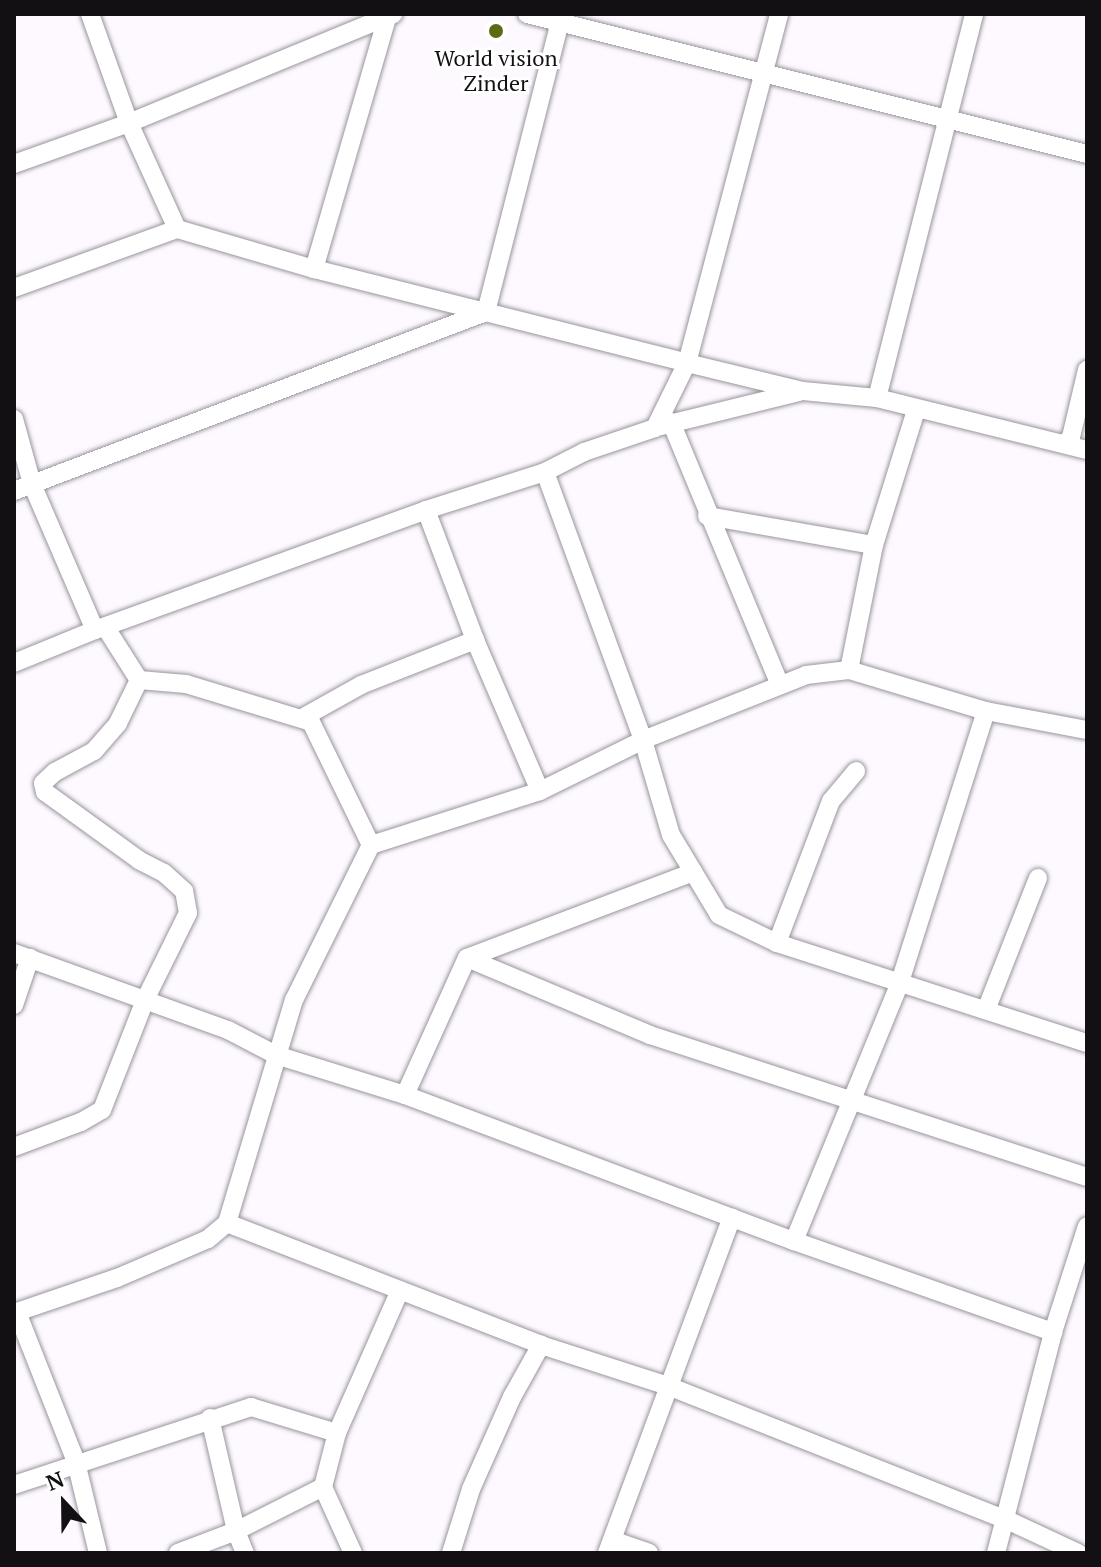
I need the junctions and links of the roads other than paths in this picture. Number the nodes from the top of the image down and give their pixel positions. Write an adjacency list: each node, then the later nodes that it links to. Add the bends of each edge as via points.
1 (90, 14): 9 (street)
2 (527, 14): 6 (street)
3 (779, 14): 7 (street)
4 (974, 14): 8 (street)
5 (391, 15): 9 (street); 13 (street)
6 (560, 22): 7 (street); 15 (street)
7 (765, 75): 8 (street); 16 (street)
8 (949, 122): 10 (street); 19 (street)
9 (129, 123): 11 (street); 12 (street)
10 (1087, 154)
11 (14, 164)
12 (177, 229): 13 (street); 14 (street)
13 (314, 269): 15 (street)
14 (14, 288)
15 (486, 312): 16 (street); 26 (street)
16 (687, 363): 18 (street); 22 (street)
17 (1087, 370): 23 (street)
18 (803, 391): 19 (street); 22 (street)
19 (877, 398): 20 (street)
20 (916, 410): 23 (street); 30 (street)
21 (14, 419): 26 (street)
22 (663, 425): 25 (street, via 584,452); 29 (street)
23 (1066, 443): 24 (street)
24 (1087, 450)
25 (545, 472): 28 (street); 40 (street)
26 (32, 484): 27 (street); 31 (street)
27 (14, 491)
28 (426, 510): 31 (street); 32 (street)
29 (707, 516): 30 (street); 36 (street)
30 (874, 545): 34 (street)
31 (100, 629): 33 (street); 35 (street)
32 (475, 640): 38 (street, via 361,685); 42 (street)
33 (14, 663)
34 (849, 670): 36 (street); 37 (street)
35 (139, 680): 38 (street, via 186,684); 50 (street, via 118,723 94,751 43,783 45,792 184,891 188,913)
36 (779, 683): 40 (street)
37 (986, 711): 39 (street); 49 (street)
38 (302, 718): 43 (street, via 311,722)
39 (1087, 730)
40 (643, 740): 42 (street); 44 (street, via 671,835)
41 (856, 771): 46 (street, via 831,801)
42 (540, 791): 43 (street)
43 (371, 845): 54 (street, via 294,1000)
44 (693, 872): 46 (street, via 719,915); 48 (street)
45 (1038, 878): 52 (street)
46 (777, 943): 49 (street)
47 (22, 956): 50 (street); 51 (street)
48 (467, 958): 55 (street); 56 (street, via 650,1035)
49 (900, 982): 52 (street); 56 (street)
50 (145, 1000): 54 (street, via 228,1030); 57 (street, via 102,1110)
51 (14, 1005)
52 (986, 1010): 53 (street)
53 (1087, 1043)
54 (276, 1055): 55 (street); 60 (street)
55 (405, 1095): 59 (street)
56 (850, 1099): 58 (street); 62 (street)
57 (14, 1147)
58 (1087, 1177)
59 (732, 1217): 62 (street); 67 (street)
60 (227, 1223): 63 (street); 64 (street, via 208,1239 117,1278)
61 (1087, 1226): 65 (street)
62 (794, 1241): 65 (street)
63 (400, 1290): 66 (street); 69 (street)
64 (16, 1313): 70 (street)
65 (1053, 1332): 73 (street)
66 (541, 1345): 67 (street); 80 (street, via 471,1489)
67 (668, 1386): 73 (street); 75 (street)
68 (210, 1418): 69 (street, via 251,1407); 70 (street); 74 (street)
69 (337, 1433): 72 (street)
70 (76, 1462): 71 (street); 76 (street)
71 (14, 1485)
72 (323, 1487): 74 (street); 79 (street)
73 (1007, 1520): 82 (street); 83 (street)
74 (236, 1531): 77 (street); 78 (street)
75 (610, 1547): 81 (street)
76 (98, 1553)
77 (178, 1553)
78 (245, 1553)
79 (353, 1553)
80 (451, 1553)
81 (649, 1553)
82 (996, 1553)
83 (1078, 1553)

